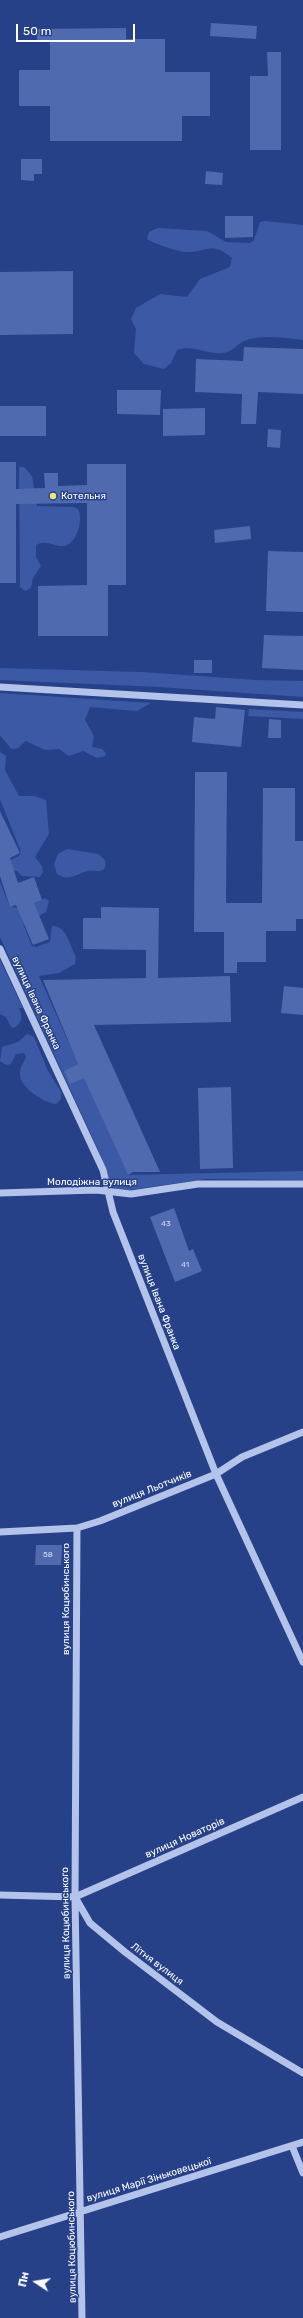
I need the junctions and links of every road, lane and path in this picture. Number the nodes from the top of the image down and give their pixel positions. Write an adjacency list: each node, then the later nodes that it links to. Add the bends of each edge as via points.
1 (0, 687): 2 (street)
2 (303, 705)
3 (0, 949): 5 (street, вулиця Івана Франка, via 103,1170)
4 (303, 1184): 5 (street, Молодіжна вулиця, via 207,1183 131,1194)
5 (106, 1191): 6 (street, Молодіжна вулиця); 8 (street, вулиця Івана Франка)
6 (0, 1193)
7 (303, 1432): 8 (street, вулиця Льотчиків, via 242,1457)
8 (216, 1474): 9 (street, вулиця Льотчиків); 11 (street, вулиця Івана Франка)
9 (77, 1528): 10 (street, вулиця Льотчиків); 14 (street, вулиця Коцюбинського)
10 (0, 1532)
11 (303, 1662)
12 (303, 1797): 14 (street, вулиця Новаторів)
13 (0, 1895): 14 (street)
14 (75, 1897): 15 (street, Літня вулиця, via 90,1923 125,1952 216,2022); 19 (street, вулиця Коцюбинського)
15 (303, 2073)
16 (303, 2142): 17 (street, вулиця Марії Зіньковецької)
17 (292, 2146): 18 (street); 19 (street, вулиця Марії Зіньковецької)
18 (303, 2173)
19 (82, 2212): 20 (street, вулиця Марії Зіньковецької); 21 (street, вулиця Коцюбинського)
20 (0, 2237)
21 (82, 2318)

